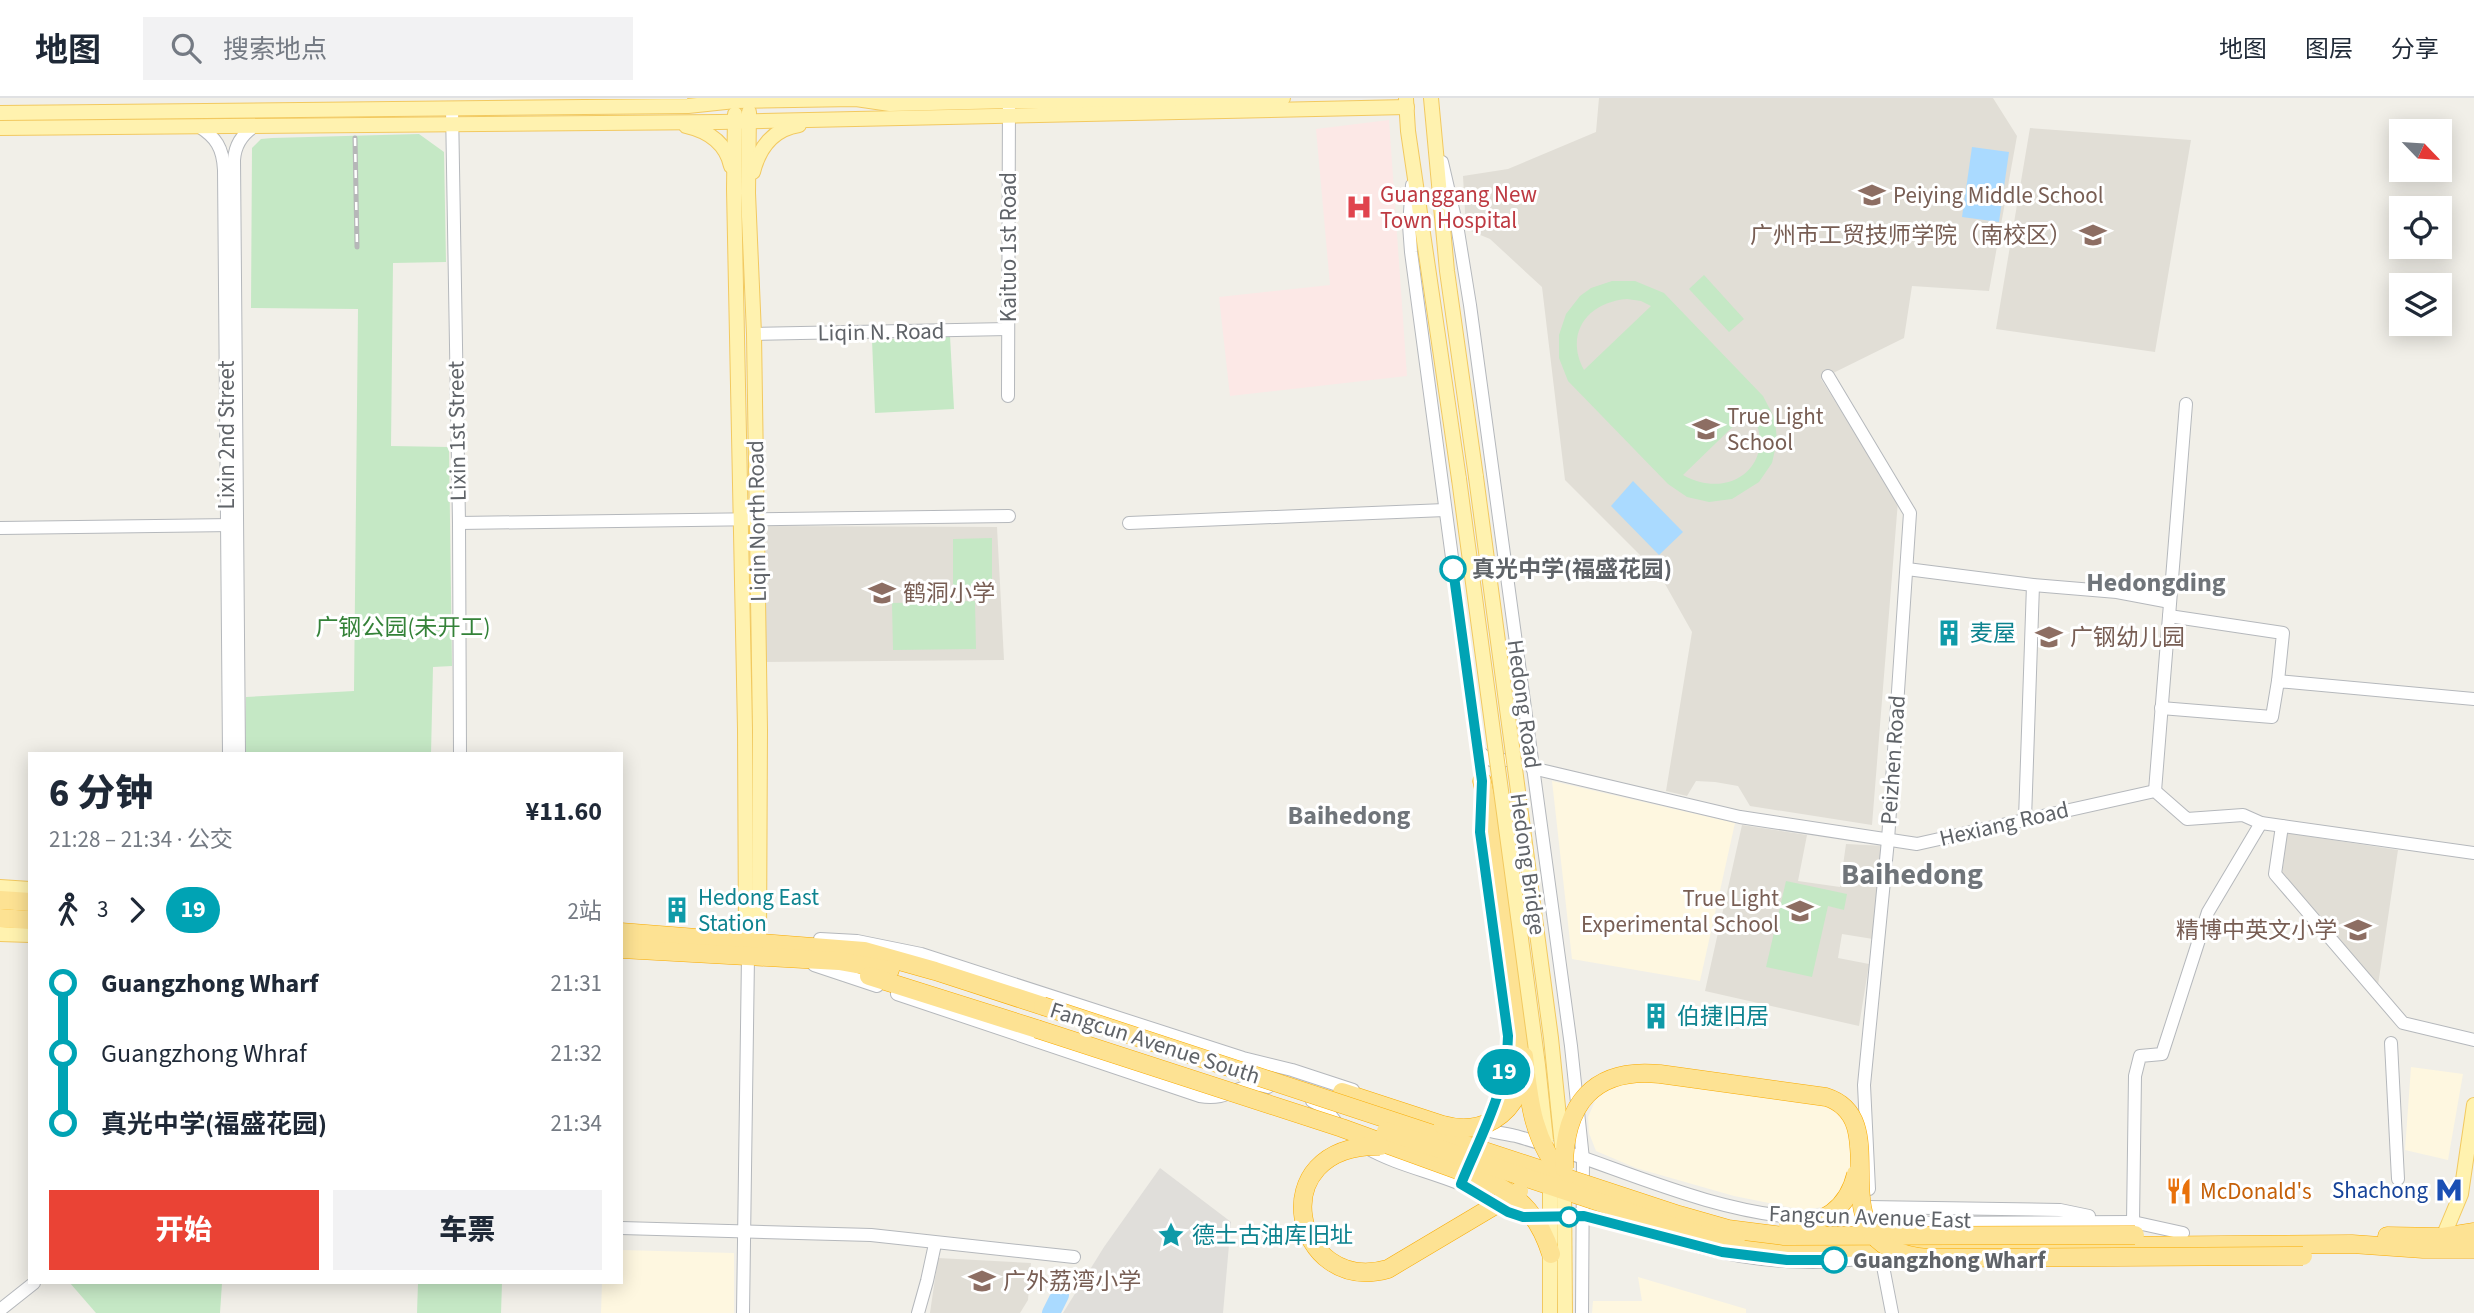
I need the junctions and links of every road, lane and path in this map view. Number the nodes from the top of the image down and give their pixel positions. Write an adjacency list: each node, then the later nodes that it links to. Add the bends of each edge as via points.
1 (1283, 98): 8 (main road)
2 (1430, 98): 15 (main road, Hedong Road)
3 (742, 99): 4 (main road); 6 (main road); 13 (main road, Liqin North Road)
4 (796, 99): 5 (main road)
5 (856, 99): 8 (main road, via 890,104); 11 (main road, via 846,107)
6 (694, 102): 9 (main road)
7 (1406, 103): 8 (main road); 19 (main road)
8 (1008, 104): 11 (main road); 21 (street, Kaituo 1st Road)
9 (452, 108): 10 (main road); 14 (street, Lixin 1st Street)
10 (0, 113)
11 (853, 118): 13 (main road); 20 (main road, via 792,126 775,133)
12 (668, 122): 13 (main road); 14 (main road); 20 (main road, via 699,129 714,138 723,147)
13 (742, 122): 20 (main road, Liqin North Road)
14 (452, 124): 17 (main road); 30 (street, Lixin 1st Street)
15 (1433, 125): 41 (street, Hedong Road, via 1470,305); 79 (main road, Hedong Bridge, bridge, via 1447,271 1551,1038)
16 (198, 126): 17 (main road); 18 (main road); 32 (street, Lixin 2nd Street, via 219,145 224,170)
17 (255, 126): 32 (street, Lixin 2nd Street, via 242,137 234,160)
18 (0, 128)
19 (1414, 164): 26 (street, via 1411,252); 97 (main road, Hedong Bridge, bridge, via 1538,1065 1549,1170)
20 (741, 191): 22 (main road, Liqin North Road); 28 (main road, Liqin North Road)
21 (1008, 329): 22 (street, Liqin N. Road); 24 (street, Kaituo 1st Road)
22 (754, 334): 29 (main road, Liqin North Road)
23 (1828, 376): 34 (street, Peizhen Road, via 1910,513)
24 (1008, 396)
25 (2186, 404): 36 (street)
26 (1445, 510): 31 (street); 42 (street)
27 (1009, 516): 29 (street)
28 (741, 519): 29 (street); 30 (street); 63 (main road, Liqin North Road, via 745,729)
29 (757, 519): 63 (main road, Liqin North Road)
30 (459, 523): 45 (street, Lixin 1st Street)
31 (1129, 523)
32 (232, 525): 33 (street); 43 (street, Lixin 2nd Street); 44 (street, Lixin 2nd Street)
33 (0, 527)
34 (1907, 569): 35 (street); 52 (street, Peizhen Road)
35 (2033, 585): 36 (street); 49 (street)
36 (2170, 602): 37 (street)
37 (2169, 616): 38 (street, via 2283,633); 40 (street)
38 (2278, 681): 39 (street); 40 (street, via 2272,717)
39 (2474, 699)
40 (2161, 708): 48 (street)
41 (1528, 738): 42 (street, via 1521,752 1505,761 1491,761); 46 (street, Hedong Road)
42 (1478, 750): 47 (street)
43 (229, 752)
44 (239, 752)
45 (460, 752)
46 (1532, 768): 52 (street, Hexiang Road, via 1740,817); 76 (street, Hedong Road)
47 (1482, 781): 69 (highway); 73 (street, via 1480,832 1508,1036 1501,1083)
48 (2155, 792): 49 (street, Hexiang Road); 50 (street, via 2187,819 2243,815)
49 (2025, 819): 52 (street, Hexiang Road, via 1917,844)
50 (2261, 823): 51 (street); 89 (street, via 2208,912 2161,1054 2140,1056 2135,1076)
51 (2281, 826): 53 (street); 67 (street, via 2276,874 2403,1023)
52 (1888, 841): 84 (street, Peizhen Road, via 1864,1084)
53 (2474, 853)
54 (0, 887): 55 (main road)
55 (28, 889)
56 (0, 900): 57 (highway)
57 (28, 902)
58 (0, 918): 59 (highway)
59 (28, 920)
60 (623, 932): 63 (highway, Fangcun Avenue South)
61 (0, 934): 62 (main road)
62 (28, 935)
63 (757, 947): 64 (highway, Fangcun Avenue South); 65 (highway, Fangcun Avenue South); 66 (highway, Fangcun Avenue South, via 864,951 917,965); 70 (street, Fangcun Avenue South, via 812,939 857,941 908,951); 90 (street)
64 (623, 949)
65 (801, 960): 66 (highway, Fangcun Avenue South, via 876,966); 71 (street, Fangcun Avenue South, via 1191,1094 1219,1098)
66 (1040, 1018): 70 (highway, Fangcun Avenue South, bridge); 74 (highway, bridge); 83 (highway, Fangcun Avenue South, bridge)
67 (2474, 1040)
68 (2391, 1043): 80 (street)
69 (1524, 1056): 70 (highway, bridge, via 1522,1081 1510,1107 1486,1125 1462,1129); 83 (highway, bridge, via 1533,1121 1549,1157 1572,1185)
70 (1235, 1062): 71 (street, via 1249,1071); 73 (street, Fangcun Avenue South, via 1292,1070); 77 (highway, Fangcun Avenue South, bridge)
71 (1243, 1086): 82 (street, Fangcun Avenue South, via 1256,1084 1315,1102 1348,1136 1368,1149)
72 (2474, 1105): 78 (main road)
73 (1484, 1130): 76 (street, Fangcun Avenue East); 82 (street)
74 (1394, 1146): 81 (highway, bridge, via 1339,1152 1309,1180 1302,1205 1307,1231 1320,1253 1338,1266 1363,1273 1388,1269 1531,1184 1552,1178); 97 (highway, bridge, via 1503,1189 1538,1223)
75 (1859, 1146): 77 (highway, bridge, via 1854,1182 1844,1202 1823,1219 1801,1225 1731,1218 1600,1179); 79 (highway, bridge, via 1854,1119 1833,1100 1634,1073 1605,1082 1579,1103 1567,1130); 96 (highway, bridge, via 1864,1217 1880,1241 1905,1255 2303,1256)
76 (1583, 1159): 85 (street, Hedong Road); 86 (street, Fangcun Avenue East, via 1717,1203)
77 (1528, 1165): 81 (highway, bridge)
78 (2470, 1165): 92 (main road)
79 (1564, 1168): 105 (main road, Hedong Bridge, bridge)
80 (2398, 1179)
81 (1582, 1183): 89 (highway, Fangcun Avenue East, bridge, via 1712,1225 1769,1235)
82 (1461, 1184): 85 (street, Fangcun Avenue East, via 1523,1217)
83 (1612, 1207): 94 (highway, Fangcun Avenue East, bridge, via 1736,1243 1787,1248)
84 (1868, 1207): 86 (street); 87 (street, via 2060,1210)
85 (1584, 1216): 98 (street, Fangcun Avenue East, via 1740,1255 1816,1261); 106 (street, Hedong Road)
86 (1799, 1218): 87 (street, Fangcun Avenue East, via 1882,1223)
87 (2113, 1221): 89 (street, Fangcun Avenue East)
88 (623, 1228): 90 (street)
89 (2134, 1228): 92 (highway, Fangcun Avenue East, via 2183,1233)
90 (744, 1232): 93 (street, via 871,1236); 102 (street)
91 (2474, 1232): 92 (highway, Fangcun Avenue East)
92 (2443, 1237)
93 (935, 1244): 99 (street); 103 (street)
94 (1909, 1248): 96 (highway, Fangcun Avenue East, via 2352,1244); 98 (street, Fangcun Avenue East)
95 (2474, 1249): 96 (highway, Fangcun Avenue East)
96 (2423, 1250)
97 (1550, 1254): 104 (main road, Hedong Bridge, bridge)
98 (1881, 1256): 107 (street)
99 (1074, 1257)
100 (33, 1284): 101 (street)
101 (0, 1310)
102 (743, 1313)
103 (918, 1313)
104 (1549, 1313)
105 (1565, 1313)
106 (1582, 1313)
107 (1892, 1313)

